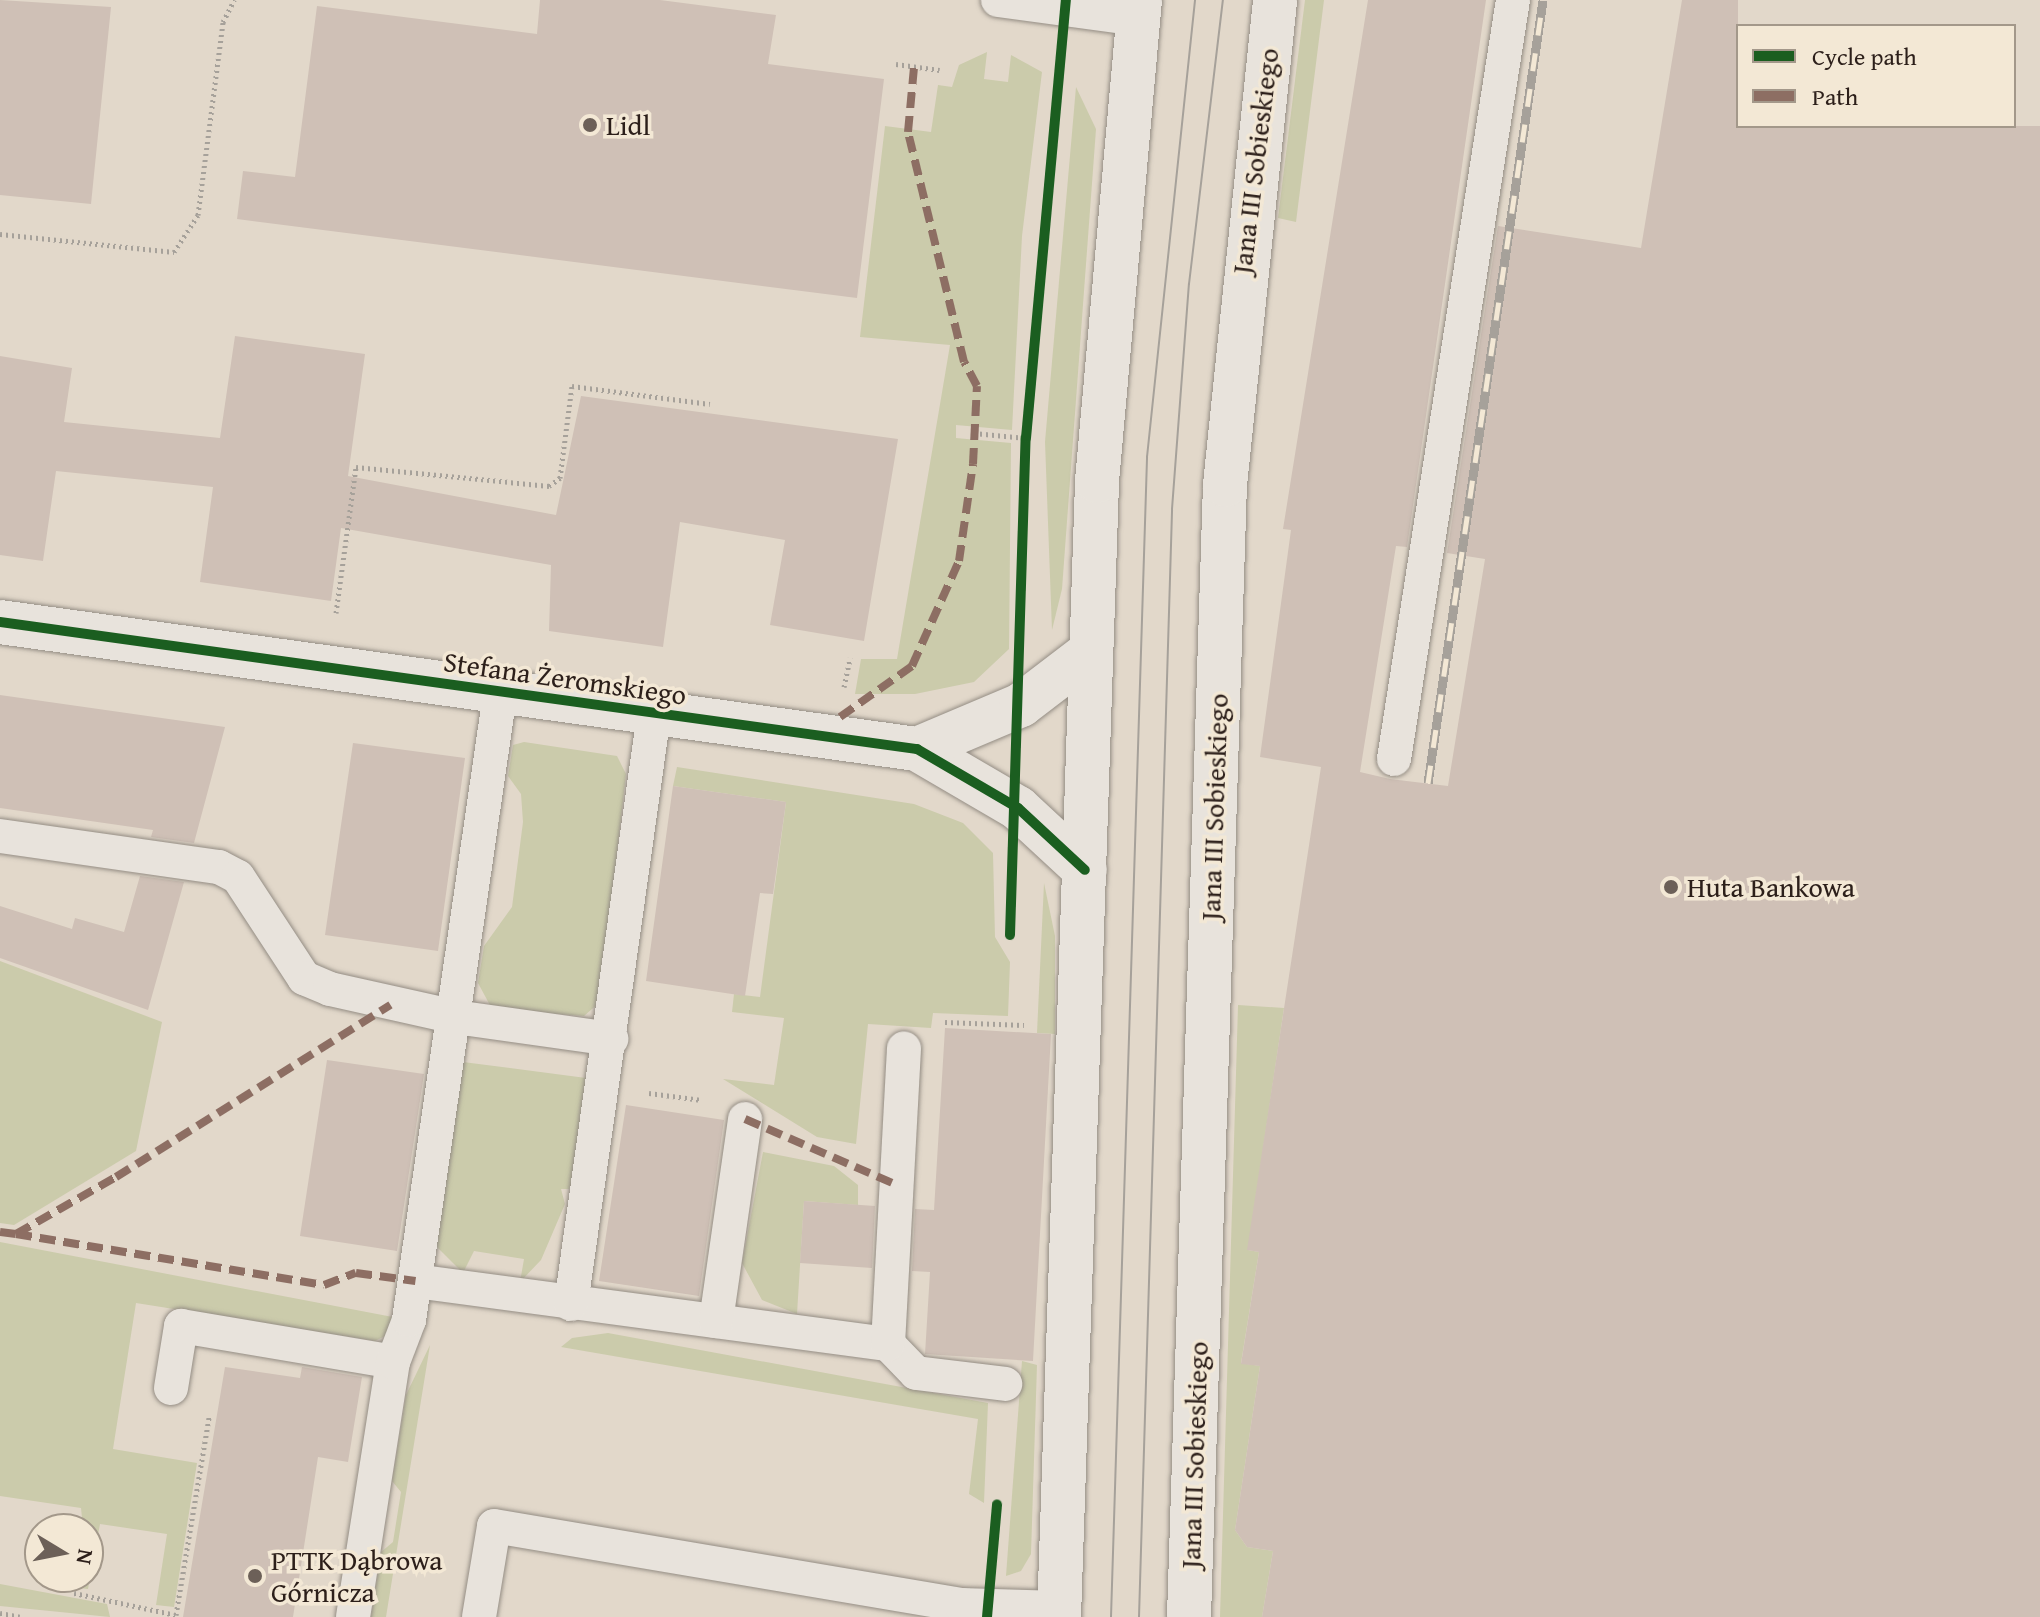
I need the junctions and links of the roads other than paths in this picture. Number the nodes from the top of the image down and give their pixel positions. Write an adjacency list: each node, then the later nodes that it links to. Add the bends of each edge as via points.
1 (998, 0): 4 (lane)
2 (1275, 0): 27 (main road, Jana III Sobieskiego, via 1225,485)
3 (1513, 0): 10 (lane)
4 (1139, 10): 6 (main road, via 1105,355)
5 (0, 622): 7 (main road, Stefana Żeromskiego)
6 (1089, 653): 9 (main road, via 1021,705); 12 (main road)
7 (500, 694): 8 (main road, Stefana Żeromskiego); 13 (lane)
8 (654, 714): 9 (main road, Stefana Żeromskiego); 14 (lane)
9 (917, 749): 12 (main road, Stefana Żeromskiego, via 1018,808)
10 (1394, 759)
11 (0, 836): 13 (lane, via 219,867 238,877 304,978)
12 (1085, 870): 24 (main road)
13 (455, 1017): 14 (lane); 17 (lane)
14 (611, 1039): 18 (lane)
15 (904, 1048): 20 (lane)
16 (745, 1119): 19 (lane)
17 (415, 1281): 18 (lane); 21 (lane)
18 (571, 1304): 19 (lane)
19 (716, 1321): 20 (lane)
20 (888, 1344): 22 (lane, via 916,1373)
21 (393, 1362): 23 (lane, via 181,1326); 25 (lane)
22 (1005, 1384)
23 (171, 1388)
24 (1060, 1613): 26 (lane, via 961,1605 494,1526)
25 (353, 1617)
26 (479, 1617)
27 (1189, 1617)

